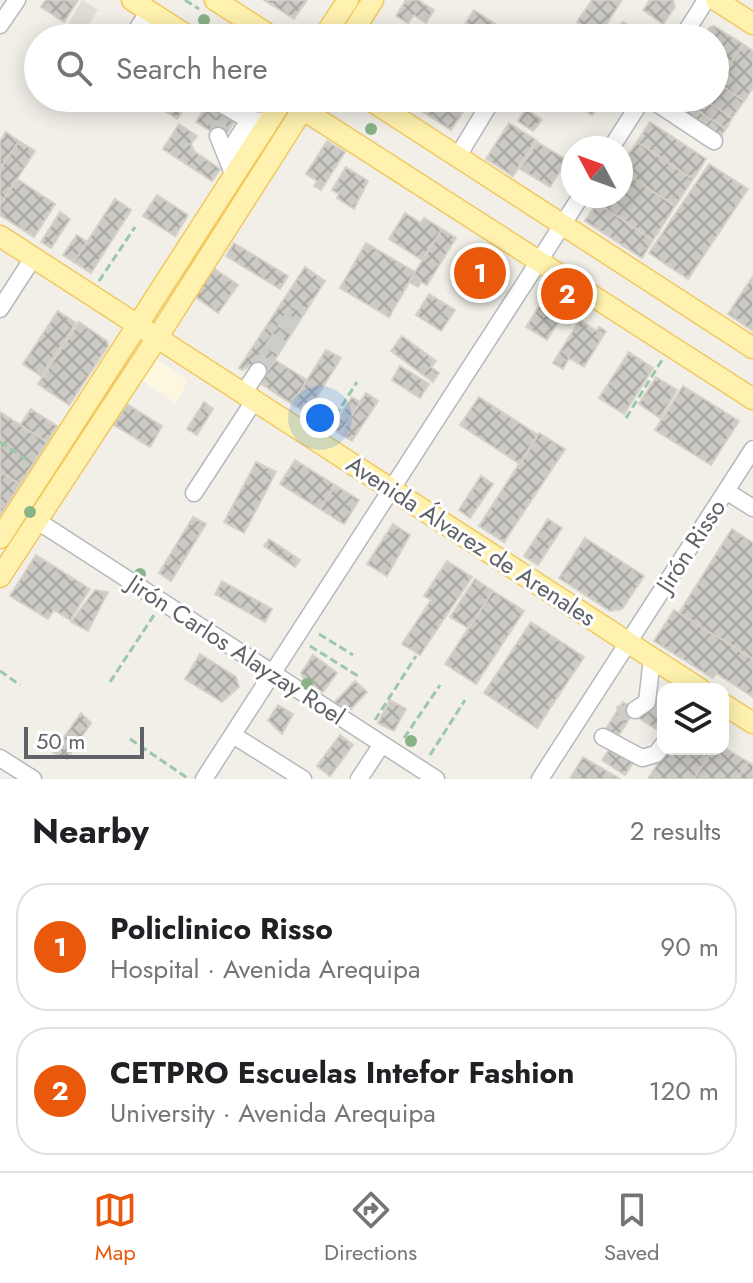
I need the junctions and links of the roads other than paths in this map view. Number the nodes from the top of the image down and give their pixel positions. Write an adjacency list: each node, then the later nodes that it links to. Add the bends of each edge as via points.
1 (17, 0): 14 (street)
2 (215, 0): 9 (main road)
3 (348, 0): 10 (main road)
4 (373, 0): 11 (main road)
5 (706, 0): 12 (street)
6 (716, 0): 13 (main road)
7 (141, 5): 8 (main road)
8 (170, 24)
9 (252, 24)
10 (332, 24)
11 (358, 24)
12 (691, 24)
13 (753, 24)
14 (0, 25)
15 (233, 112): 24 (street)
16 (249, 112): 24 (street)
17 (275, 112): 25 (main road)
18 (301, 112): 39 (main road)
19 (318, 112): 36 (main road)
20 (389, 112): 30 (main road)
21 (485, 112): 30 (street)
22 (636, 112): 27 (street)
23 (668, 112): 28 (street)
24 (246, 119): 25 (street); 29 (street)
25 (270, 121): 31 (main road)
26 (218, 136): 29 (street)
27 (619, 136)
28 (714, 141)
29 (226, 156): 31 (street)
30 (458, 156): 33 (main road)
31 (234, 176): 38 (main road)
32 (573, 208): 33 (street)
33 (562, 224): 36 (street); 40 (main road)
34 (0, 236): 35 (main road, Avenida Álvarez de Arenales)
35 (33, 258): 37 (street); 38 (main road, Avenida Álvarez de Arenales)
36 (538, 262): 43 (main road); 46 (street)
37 (0, 309)
38 (137, 325): 39 (main road, Avenida Álvarez de Arenales); 51 (main road)
39 (157, 338): 42 (main road, Avenida Álvarez de Arenales); 50 (main road)
40 (753, 348)
41 (258, 371): 42 (street)
42 (248, 397): 46 (main road, Avenida Álvarez de Arenales); 48 (street)
43 (753, 399)
44 (753, 449): 45 (street, Jirón Risso)
45 (748, 468): 47 (street, Jirón Risso)
46 (392, 490): 53 (main road, Avenida Álvarez de Arenales); 55 (street)
47 (726, 491): 49 (street); 53 (street, Jirón Risso)
48 (194, 493)
49 (753, 508)
50 (36, 520): 52 (main road); 55 (street, Jirón Carlos Alayzay Roel)
51 (0, 538)
52 (0, 577)
53 (628, 643): 54 (main road, Avenida Álvarez de Arenales); 70 (street, Jirón Risso)
54 (652, 658): 56 (main road, Avenida Álvarez de Arenales); 58 (street, via 647,702)
55 (273, 673): 60 (street); 62 (street, Jirón Carlos Alayzay Roel)
56 (691, 683)
57 (729, 708): 59 (main road)
58 (635, 710)
59 (753, 723)
60 (233, 735): 66 (street); 67 (street)
61 (603, 737): 63 (street, via 642,758)
62 (388, 748): 68 (street); 69 (street, Jirón Carlos Alayzay Roel)
63 (657, 753)
64 (0, 758): 65 (street)
65 (33, 779)
66 (204, 779)
67 (303, 779)
68 (359, 779)
69 (436, 779)
70 (540, 779)

